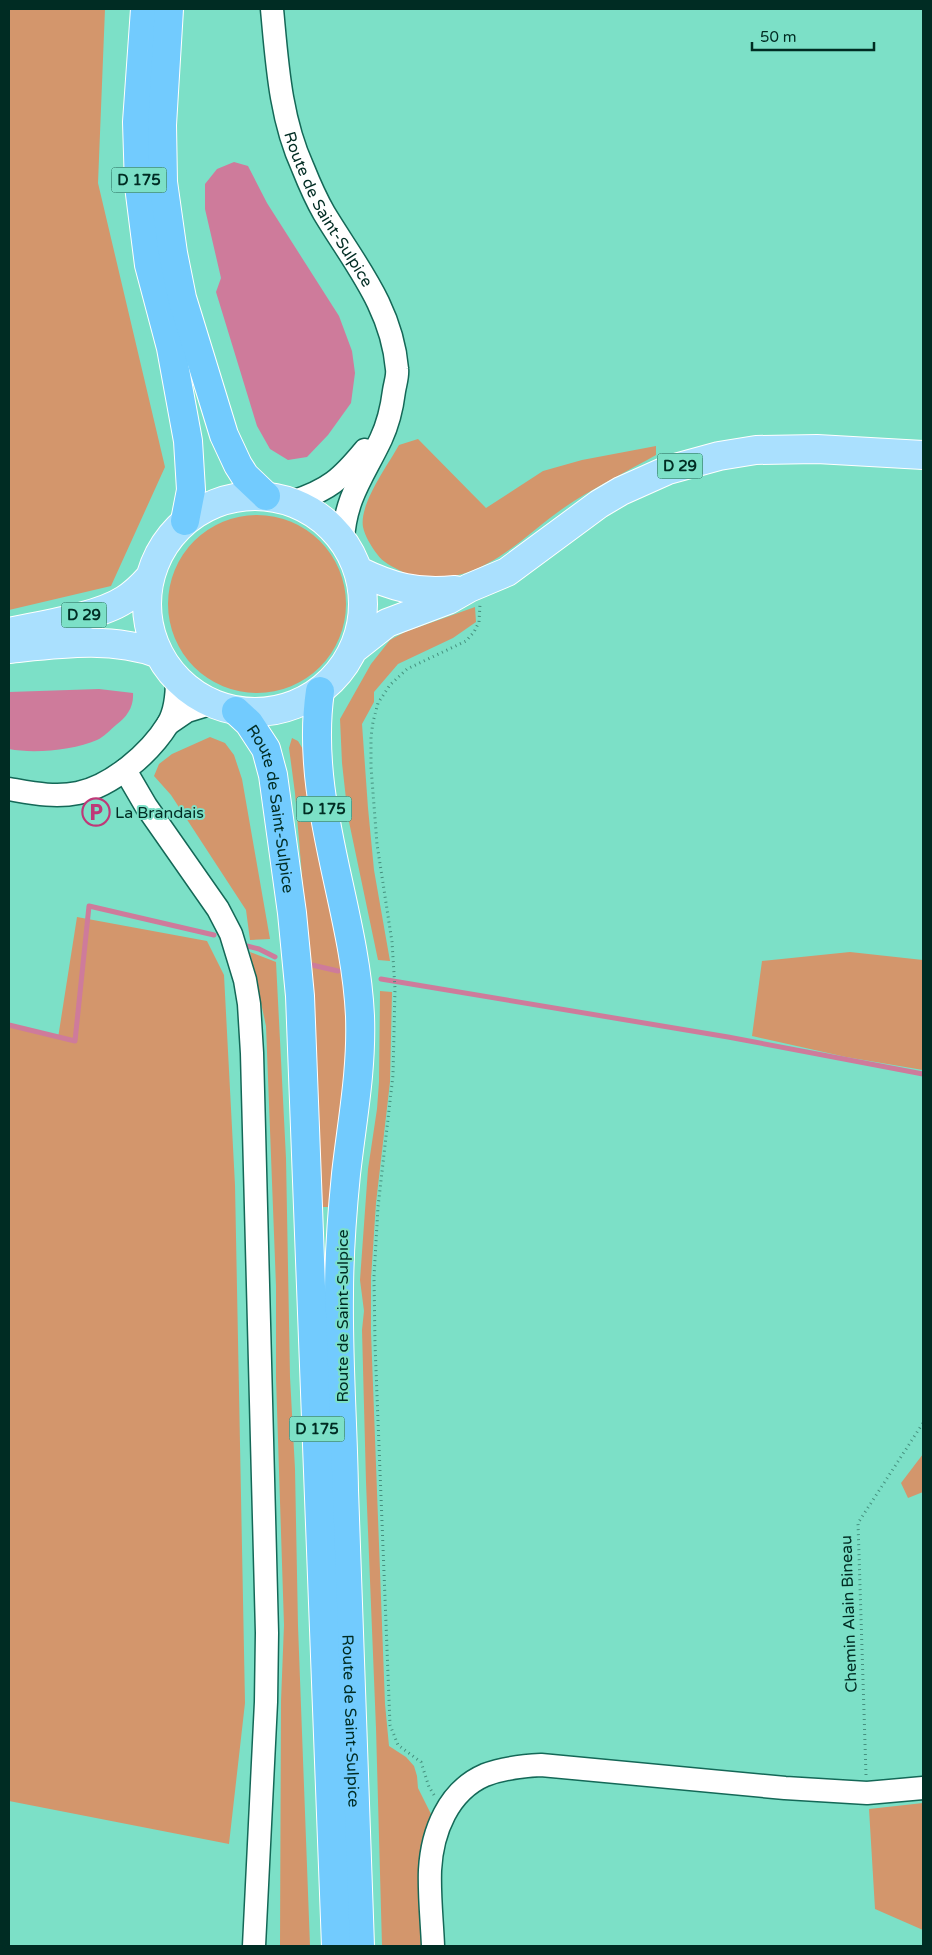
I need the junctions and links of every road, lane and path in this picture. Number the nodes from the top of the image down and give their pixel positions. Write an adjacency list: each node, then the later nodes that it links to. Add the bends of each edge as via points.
1 (145, 9): 8 (highway, D 175, via 137,122 139,186 149,265 170,348 188,441 191,490)
2 (169, 9): 6 (highway, D 175, via 162,124 163,182 173,253 182,298 230,448 245,476)
3 (272, 9): 4 (street, Route de Saint-Sulpice, via 278,73 288,128 323,211 373,289 392,336 397,371)
4 (392, 404): 7 (street, Route de Saint-Sulpice, via 376,436 349,468 330,486); 9 (street, Route de Saint-Sulpice, via 382,437 349,503)
5 (923, 455): 12 (main road, D 29, via 790,448 756,450 693,462 622,491 577,519 518,565)
6 (266, 496): 7 (main road); 8 (main road, via 223,500)
7 (292, 502): 9 (main road, via 321,517)
8 (185, 521): 11 (main road, via 163,547)
9 (343, 540): 10 (main road)
10 (359, 570): 12 (main road, D 29, via 404,589 434,591); 15 (main road, via 364,610)
11 (150, 577): 13 (main road, D 29, via 123,601 108,608); 16 (main road, via 147,617)
12 (473, 587): 15 (main road, D 29, via 387,623); 26 (path, via 481,608 474,632 466,640 407,669 378,703 373,722 371,767 383,893 395,970 393,1075 374,1277 390,1724 398,1745 421,1762 434,1795)
13 (9, 632)
14 (9, 649): 16 (main road, D 29, via 111,643)
15 (354, 649): 18 (main road, via 345,665)
16 (159, 654): 17 (main road)
17 (176, 679): 19 (main road, via 193,693); 20 (street, via 174,707)
18 (320, 691): 19 (main road, via 280,709 258,712); 29 (highway, Route de Saint-Sulpice / D 175, via 317,741 323,805 348,924 360,1017 359,1074 346,1175 338,1295)
19 (224, 707): 20 (street, via 187,711); 28 (highway, Route de Saint-Sulpice / D 175, via 249,723 266,750 281,826 300,996)
20 (168, 724): 21 (street)
21 (125, 770): 22 (street, via 78,793 56,795); 27 (street, via 146,806 218,909 240,959 249,1004 266,1632 266,1702)
22 (9, 789)
23 (923, 1423): 25 (path, Chemin Alain Bineau, via 858,1523)
24 (923, 1788): 25 (street)
25 (867, 1793): 26 (street, via 541,1765 517,1767 484,1776)
26 (449, 1806): 30 (street, via 432,1849)
27 (254, 1946)
28 (336, 1946)
29 (360, 1946)
30 (433, 1946)

